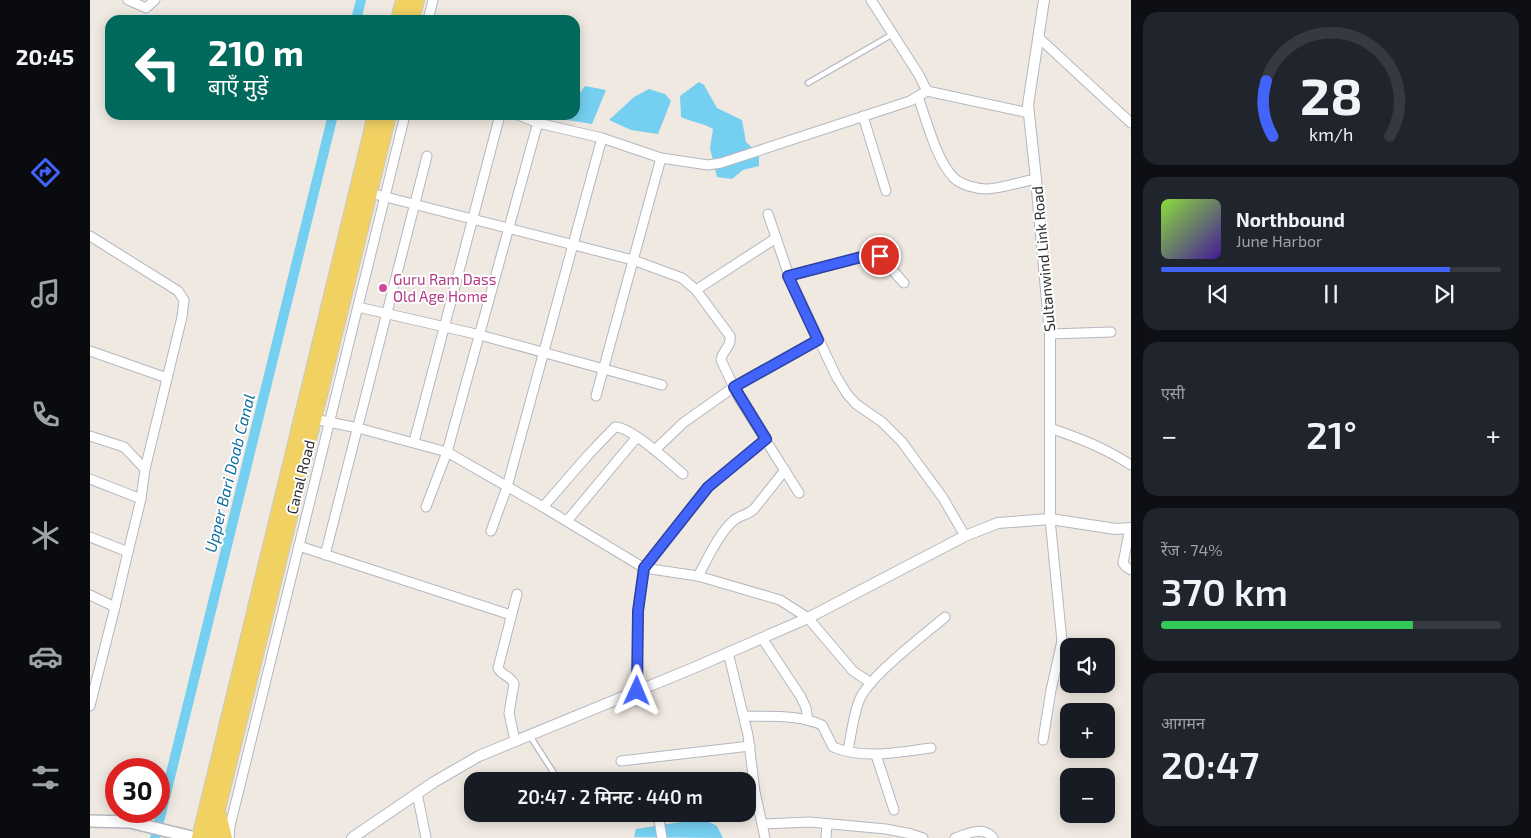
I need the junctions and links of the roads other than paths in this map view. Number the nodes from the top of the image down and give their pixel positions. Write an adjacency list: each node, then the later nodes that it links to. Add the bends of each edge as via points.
1 (128, 0): 2 (street, via 146,8)
2 (155, 0)
3 (403, 0): 8 (main road)
4 (417, 0): 9 (main road)
5 (433, 0): 10 (street)
6 (871, 0): 11 (street)
7 (1044, 0): 12 (street, Sultanwind Link Road)
8 (399, 15)
9 (413, 15)
10 (429, 15)
11 (893, 34): 13 (lane); 14 (street)
12 (1038, 37): 16 (street, Sultanwind Link Road); 24 (street)
13 (808, 83)
14 (928, 92): 15 (street); 16 (street)
15 (918, 97): 17 (street); 28 (street, via 939,154 956,179 969,186 986,189)
16 (1028, 113): 28 (street, Sultanwind Link Road)
17 (863, 116): 27 (street, via 721,164); 29 (street)
18 (374, 120): 122 (main road, Canal Road)
19 (388, 120): 30 (main road, Canal Road)
20 (405, 120): 31 (street)
21 (499, 120): 34 (street)
22 (539, 120): 35 (street)
23 (542, 120): 25 (street)
24 (1131, 123)
25 (602, 138): 27 (street); 38 (street)
26 (427, 156): 32 (street)
27 (661, 158): 39 (street)
28 (1036, 178): 47 (street, Sultanwind Link Road)
29 (886, 191)
30 (370, 193): 31 (street); 57 (main road, Canal Road)
31 (386, 197): 32 (street); 43 (street)
32 (415, 204): 34 (street); 44 (street)
33 (768, 214): 37 (street)
34 (474, 219): 35 (street); 45 (street)
35 (510, 229): 38 (street); 48 (street)
36 (90, 236): 53 (street, via 182,295 182,317)
37 (776, 238): 40 (street); 42 (street)
38 (573, 245): 39 (street); 51 (street)
39 (633, 260): 42 (street, via 682,278); 52 (street)
40 (788, 276): 41 (street, via 877,253); 49 (street)
41 (904, 283)
42 (696, 290): 55 (street, via 730,336 730,344 721,360)
43 (358, 307): 44 (street); 58 (street)
44 (386, 314): 45 (street); 59 (street)
45 (446, 327): 48 (street); 64 (street)
46 (1111, 332): 47 (street)
47 (1050, 334): 60 (street, Sultanwind Link Road)
48 (480, 335): 51 (street); 66 (street)
49 (818, 340): 55 (street); 81 (street, via 847,394 859,407 894,432 943,498)
50 (90, 351): 53 (street)
51 (544, 353): 52 (street); 72 (street)
52 (603, 370): 54 (street); 56 (street)
53 (167, 378): 68 (street)
54 (662, 385)
55 (734, 387): 63 (street); 65 (street, via 683,423)
56 (596, 396)
57 (314, 419): 58 (street); 116 (main road, Canal Road)
58 (330, 421): 59 (street); 83 (street)
59 (358, 428): 64 (street); 85 (street)
60 (1050, 428): 67 (street, via 1111,452); 77 (street, Sultanwind Link Road)
61 (90, 436): 68 (street, via 124,447)
62 (637, 437): 65 (street); 76 (street, via 620,426 612,429); 78 (street)
63 (766, 439): 69 (street); 86 (street, via 708,487)
64 (414, 442): 66 (street)
65 (655, 450): 70 (street)
66 (447, 452): 72 (street); 75 (street)
67 (1131, 465)
68 (145, 470): 74 (street)
69 (785, 470): 73 (street); 88 (street, via 750,514 734,520 722,534)
70 (683, 474)
71 (90, 479): 74 (street)
72 (507, 487): 76 (street); 80 (street)
73 (800, 493)
74 (141, 499): 84 (street)
75 (426, 507)
76 (544, 507): 78 (street)
77 (1050, 519): 79 (street, via 1116,529); 81 (street, via 998,523); 96 (street)
78 (567, 521): 86 (street)
79 (1130, 528): 87 (street, via 1123,556 1126,567)
80 (491, 531)
81 (965, 536): 94 (street)
82 (90, 537): 84 (street)
83 (299, 546): 85 (street); 125 (street)
84 (128, 552): 91 (street)
85 (324, 555): 92 (street)
86 (644, 568): 88 (street); 100 (street, via 638,611)
87 (1131, 570)
88 (698, 576): 94 (street, via 780,600)
89 (517, 594): 92 (street)
90 (90, 595): 91 (street)
91 (115, 607): 101 (street)
92 (511, 615): 106 (street, via 498,668 514,684 509,713)
93 (945, 617): 99 (street)
94 (808, 618): 95 (street); 99 (street, via 853,671)
95 (762, 638): 98 (street); 103 (street, via 801,697)
96 (1062, 638)
97 (1060, 650): 105 (street)
98 (728, 652): 100 (street); 102 (street)
99 (871, 683): 109 (street, via 859,700)
100 (637, 691): 104 (street)
101 (90, 706)
102 (744, 716): 103 (street); 107 (street)
103 (808, 720): 109 (street, via 822,725 833,747)
104 (530, 735): 106 (street); 112 (lane)
105 (1043, 740)
106 (515, 741): 114 (street, via 479,756)
107 (750, 746): 111 (street); 113 (street)
108 (931, 748): 110 (street)
109 (848, 751): 110 (street)
110 (876, 755): 117 (street)
111 (621, 761)
112 (553, 772)
113 (751, 772)
114 (417, 793): 126 (street); 127 (street)
115 (756, 805): 120 (street)
116 (218, 810): 123 (main road, Canal Road); 124 (main road)
117 (894, 810)
118 (90, 821): 122 (main road, via 130,822)
119 (659, 822): 128 (street)
120 (763, 824): 121 (street); 129 (street)
121 (827, 824): 130 (street); 131 (street, via 886,829)
122 (197, 838)
123 (211, 838)
124 (225, 838)
125 (229, 838)
126 (352, 838)
127 (426, 838)
128 (662, 838)
129 (765, 838)
130 (826, 838)
131 (923, 838)
132 (955, 838): 133 (street, via 980,830)
133 (993, 838)

